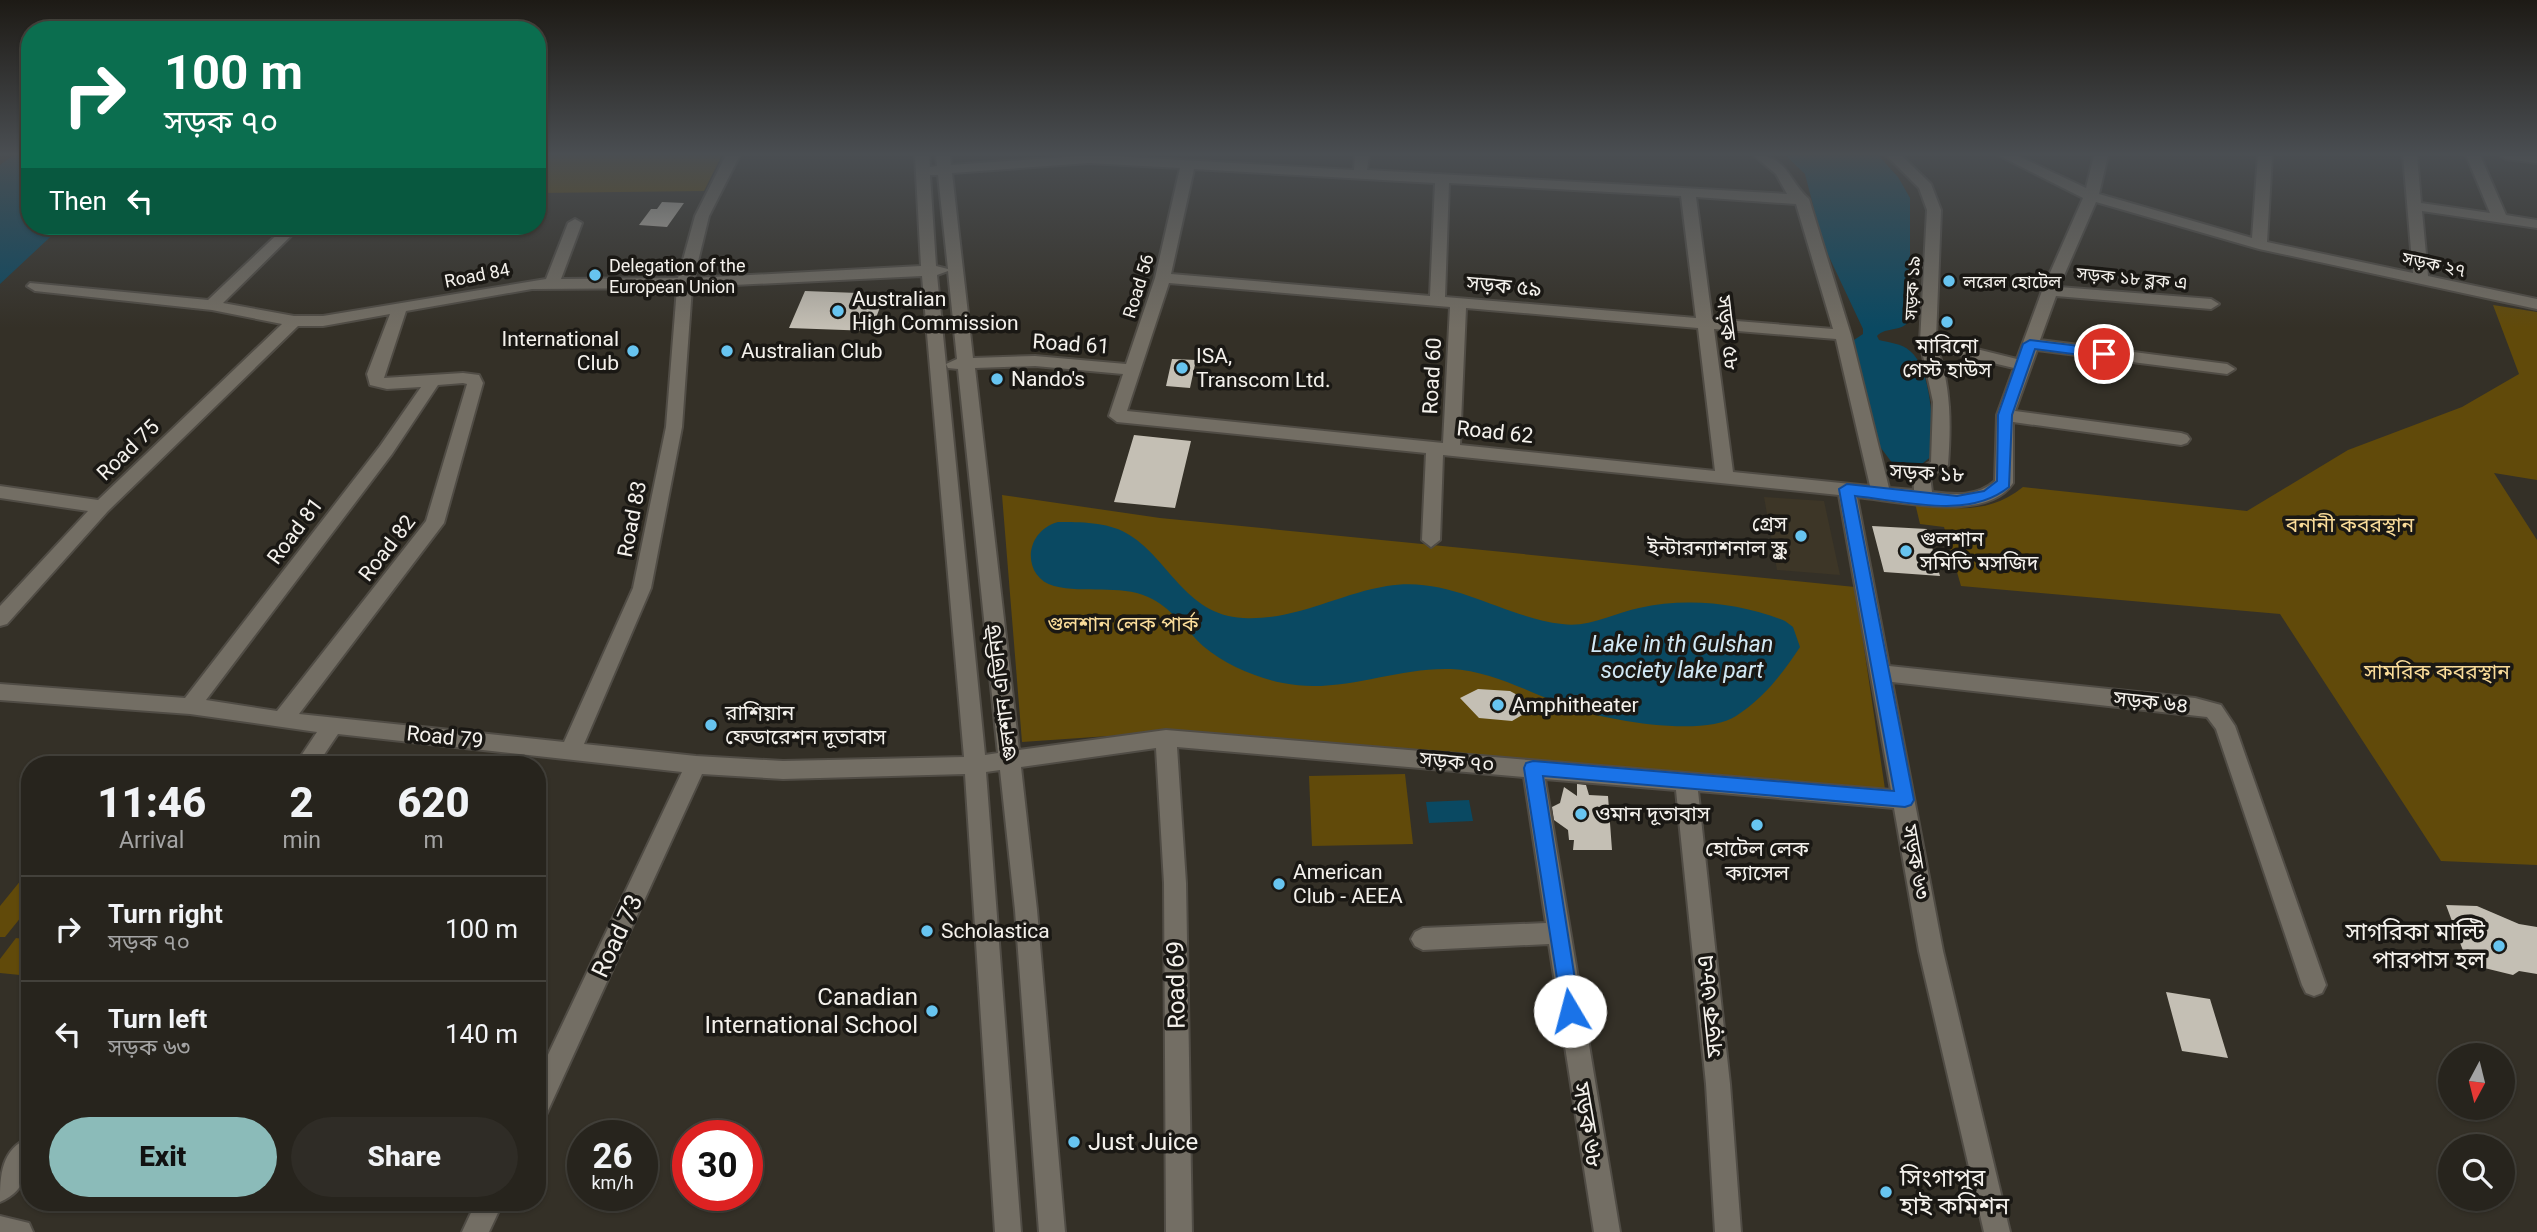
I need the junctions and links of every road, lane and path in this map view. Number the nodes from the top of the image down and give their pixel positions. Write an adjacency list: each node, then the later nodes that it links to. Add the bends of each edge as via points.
1 (704, 212): 25 (street, Road 83)
2 (925, 212): 21 (street, গুলশান এভিনিউ)
3 (949, 212): 20 (street, গুলশান এভিনিউ)
4 (1177, 212): 22 (street, Road 56)
5 (1441, 212): 28 (street)
6 (1691, 212): 35 (street, সড়ক ৫৮)
7 (1804, 212): 36 (street)
8 (1934, 212): 37 (street, সড়ক ১৯)
9 (2084, 212): 27 (street, সড়ক ১৮)
10 (2148, 212): 19 (street, সড়ক ২৭)
11 (2261, 212): 19 (street)
12 (2416, 212): 23 (street)
13 (2457, 212): 15 (street)
14 (2497, 212): 15 (street)
15 (2500, 219): 17 (street)
16 (575, 223): 24 (street)
17 (2537, 224)
18 (285, 235): 32 (street)
19 (2259, 245): 23 (street, সড়ক ২৭)
20 (956, 268): 21 (street, Road 84); 39 (street, গুলশান এভিনিউ)
21 (929, 272): 25 (street, Road 84); 41 (street, গুলশান এভিনিউ)
22 (1163, 278): 28 (street, সড়ক ৫৯); 43 (street, Road 56)
23 (2421, 281): 31 (street, সড়ক ২৭)
24 (552, 283): 25 (street, Road 84); 33 (street, Road 84)
25 (685, 283): 63 (street, Road 83, via 674,427 642,588)
26 (35, 286): 32 (street, Road 84)
27 (2050, 291): 30 (street, সড়ক ১৮ ব্লক এ); 38 (street, সড়ক ১৮)
28 (1437, 301): 29 (street, সড়ক ৫৯)
29 (1458, 303): 35 (street, সড়ক ৫৯); 48 (street, Road 60)
30 (2211, 304)
31 (2537, 304)
32 (212, 305): 34 (street, Road 84)
33 (399, 310): 34 (street, Road 84); 44 (street, via 376,381)
34 (294, 321): 54 (street, Road 75)
35 (1706, 324): 36 (street, সড়ক ৫৯); 49 (street, সড়ক ৫৮)
36 (1843, 335): 52 (street)
37 (1928, 342): 40 (street, সড়ক ১৯); 53 (street, via 1939,372 1945,413 1939,465 1922,472 1920,479)
38 (2030, 344): 40 (street, সড়ক ১৮); 42 (street)
39 (966, 363): 41 (street, Road 61); 43 (street, Road 61, via 1035,361); 65 (street, গুলশান এভিনিউ)
40 (2022, 365): 45 (street, সড়ক ১৮)
41 (938, 366): 67 (street, গুলশান এভিনিউ)
42 (2227, 369)
43 (1131, 370): 46 (street, Road 56)
44 (433, 381): 59 (street, Road 81); 60 (street, Road 82, via 473,379 475,383 435,523)
45 (2005, 415): 47 (street); 53 (street, সড়ক ১৮, via 2004,483 1989,496 1957,502)
46 (1117, 416): 48 (street, Road 62)
47 (2180, 439)
48 (1443, 450): 49 (street, Road 62); 55 (street, Road 60)
49 (1725, 477): 50 (street, Road 62)
50 (1847, 489): 52 (street, Road 62); 57 (street, সড়ক ৬৩)
51 (0, 492): 54 (street)
52 (1875, 492): 53 (street, সড়ক ১৮)
53 (1924, 498)
54 (102, 507): 56 (street, Road 75)
55 (1431, 540)
56 (0, 618)
57 (1881, 673): 70 (street, সড়ক ৬৩); 73 (street, সড়ক ৬৪, via 2214,711 2225,726)
58 (0, 692): 59 (street, Road 79)
59 (190, 706): 60 (street, Road 79)
60 (282, 720): 61 (street, Road 79)
61 (333, 725): 63 (street, Road 79); 64 (street)
62 (1166, 738): 65 (street, সড়ক ৭০); 68 (street, সড়ক ৭০); 83 (street, Road 69, via 1175,883)
63 (571, 750): 66 (street, Road 79)
64 (311, 756)
65 (1010, 761): 67 (street, Road 79); 82 (street, গুলশান এভিনিউ)
66 (696, 765): 67 (street, Road 79, via 783,770); 74 (street, Road 73)
67 (975, 765): 81 (street, গুলশান এভিনিউ)
68 (1533, 768): 69 (street, সড়ক ৭০); 71 (street, সড়ক ৬৮)
69 (1686, 781): 70 (street, সড়ক ৭০); 85 (street, সড়ক ৬৮এ, via 1718,1084)
70 (1905, 800): 86 (street, সড়ক ৬৩, via 1931,951)
71 (1559, 933): 72 (street); 84 (street, সড়ক ৬৮)
72 (1423, 939)
73 (2314, 985)
74 (546, 1087)
75 (21, 1162): 76 (street)
76 (0, 1189)
77 (486, 1211): 80 (street)
78 (0, 1229): 79 (street)
79 (20, 1232)
80 (475, 1232)
81 (1008, 1232)
82 (1052, 1232)
83 (1179, 1232)
84 (1607, 1232)
85 (1728, 1232)
86 (1997, 1232)

